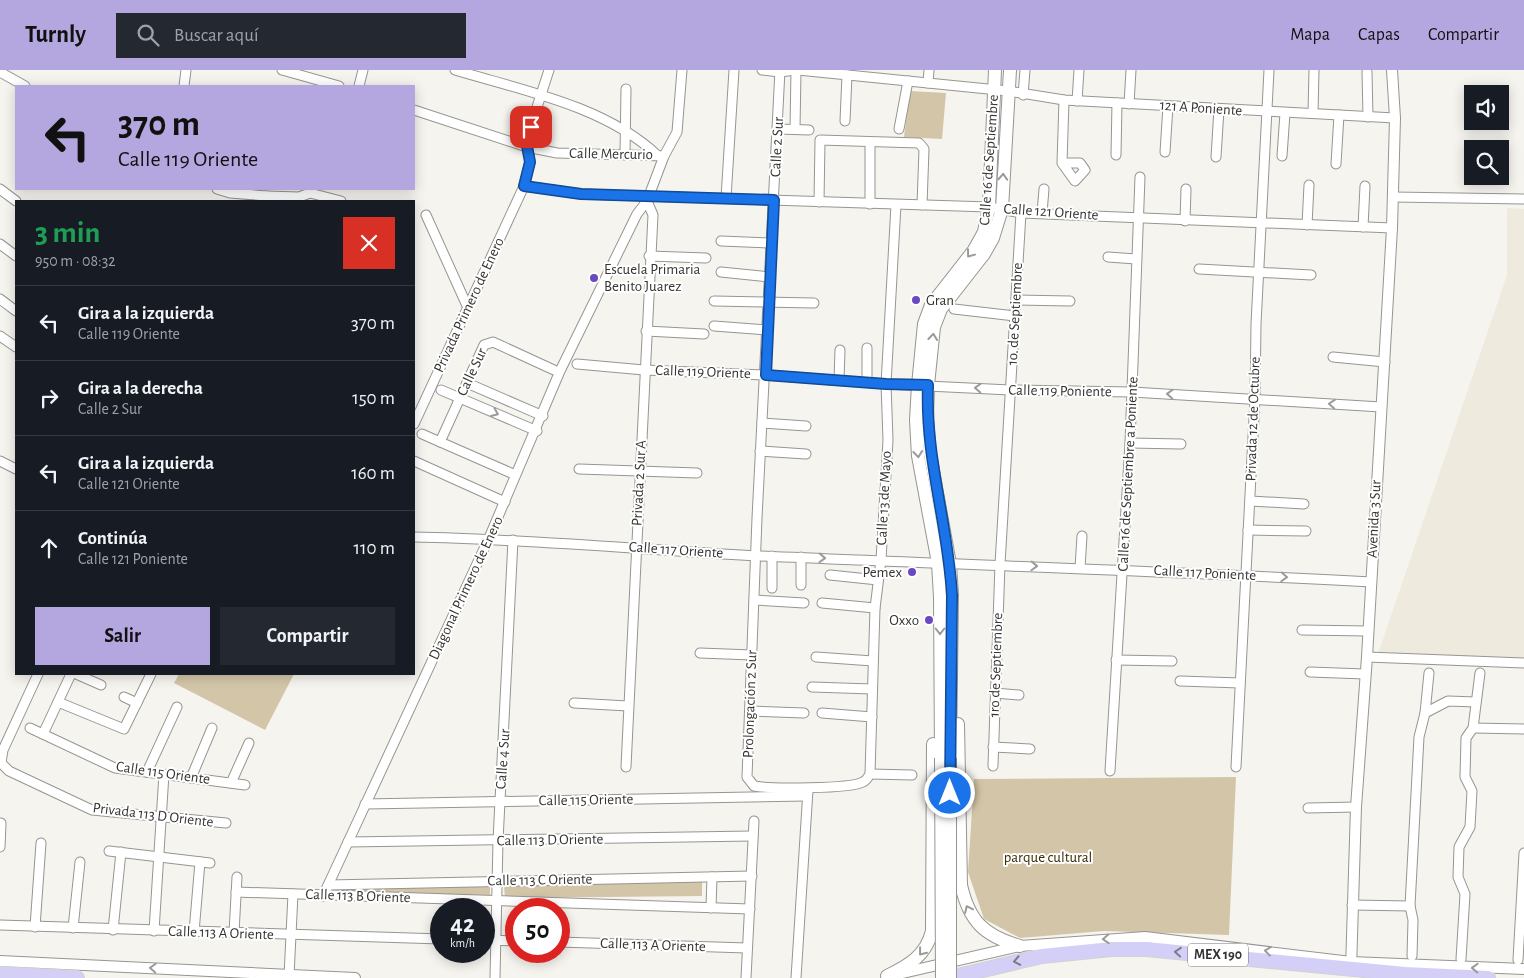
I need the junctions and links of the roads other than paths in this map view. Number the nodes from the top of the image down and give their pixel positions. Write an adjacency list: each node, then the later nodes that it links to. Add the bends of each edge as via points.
1 (186, 70): 28 (street)
2 (282, 70): 29 (street)
3 (363, 70): 30 (street)
4 (454, 70): 35 (street)
5 (549, 70): 35 (street, Privada Primero de Enero)
6 (682, 70): 59 (street, via 677,132)
7 (734, 70): 76 (street)
8 (762, 70): 19 (street, 121 A Poniente)
9 (796, 70): 19 (street, 121 A Poniente); 20 (street, 121 A Poniente); 51 (street)
10 (929, 70): 26 (street)
11 (995, 70): 32 (main road, Calle 16 de Septiembre)
12 (1010, 70): 33 (main road, Calle 16 de Septiembre)
13 (1026, 70): 34 (street)
14 (1079, 70): 37 (street)
15 (1131, 70): 39 (street)
16 (1268, 70): 43 (street, Privada 12 de Octubre)
17 (1314, 70): 45 (street)
18 (1392, 70): 48 (street, Avenida 3 Sur)
19 (780, 71): 50 (street, Calle 2 Sur)
20 (825, 71): 24 (street, 121 A Poniente)
21 (0, 72): 27 (street)
22 (1367, 72): 47 (street)
23 (875, 74): 24 (street, 121 A Poniente); 25 (street, 121 A Poniente)
24 (848, 75): 49 (street)
25 (908, 81): 26 (street, 121 A Poniente); 54 (street)
26 (928, 83): 32 (street, 121 A Poniente)
27 (23, 85)
28 (184, 85)
29 (334, 85)
30 (359, 85)
31 (626, 89): 52 (street)
32 (994, 90): 33 (street, 121 A Poniente); 86 (main road, Calle 16 de Septiembre)
33 (1008, 91): 34 (street, 121 A Poniente); 86 (main road, Calle 16 de Septiembre, one-way to 33)
34 (1023, 95): 36 (street, 121 A Poniente)
35 (540, 96): 52 (street, via 611,121); 56 (street, Privada Primero de Enero)
36 (1064, 100): 37 (street, 121 A Poniente); 63 (street)
37 (1077, 101): 38 (street, 121 A Poniente)
38 (1117, 103): 39 (street, 121 A Poniente); 60 (street)
39 (1129, 104): 40 (street, 121 A Poniente)
40 (1168, 106): 41 (street, 121 A Poniente); 57 (street)
41 (1219, 109): 43 (street, 121 A Poniente); 62 (street)
42 (415, 110): 56 (street, Calle Mercurio)
43 (1266, 112): 44 (street, 121 A Poniente); 92 (street, Privada 12 de Octubre)
44 (1285, 113): 45 (street, 121 A Poniente); 61 (street)
45 (1313, 113): 46 (street, 121 A Poniente)
46 (1340, 115): 47 (street, 121 A Poniente); 64 (street)
47 (1368, 117): 48 (street, 121 A Poniente)
48 (1395, 118): 74 (street, Avenida 3 Sur)
49 (845, 121)
50 (778, 128): 51 (street); 81 (street, Calle 2 Sur)
51 (795, 129): 53 (street)
52 (626, 130): 58 (street); 59 (street)
53 (809, 130)
54 (899, 130)
55 (870, 142): 82 (street, via 820,140); 83 (street); 85 (street, via 923,145)
56 (527, 146): 58 (street, Calle Mercurio, via 570,154); 67 (street, Privada Primero de Enero, via 530,162)
57 (1166, 152)
58 (625, 154): 59 (street, Calle Mercurio)
59 (661, 155): 75 (street)
60 (1116, 155)
61 (1282, 156)
62 (1216, 157)
63 (1062, 163)
64 (1336, 164)
65 (1140, 177): 90 (street, Calle 16 de Septiembre a Poniente)
66 (1309, 185): 93 (street)
67 (524, 186): 75 (street, Calle 121 Oriente); 115 (street, Privada Primero de Enero)
68 (1364, 186): 94 (street)
69 (0, 189): 79 (street)
70 (1044, 189): 88 (street)
71 (1186, 189): 91 (street)
72 (220, 190): 77 (street)
73 (310, 191): 77 (street, via 299,197); 80 (street)
74 (1393, 197): 78 (street); 95 (street, Avenida 3 Sur)
75 (648, 198): 76 (street, Calle 121 Oriente); 100 (street, Privada 2 Sur A, via 652,215); 144 (street, Diagonal Primero de Enero, via 594,299)
76 (726, 198): 81 (street, Calle 121 Oriente)
77 (266, 199)
78 (1524, 199)
79 (15, 200)
80 (338, 200)
81 (774, 200): 82 (street, Calle 121 Oriente); 97 (street, Calle 2 Sur)
82 (819, 202): 83 (street, Calle 121 Oriente)
83 (870, 204): 84 (street, Calle 121 Oriente)
84 (896, 205): 85 (street, Calle 121 Oriente); 136 (street, Calle 13 de Mayo)
85 (922, 205): 86 (street, Calle 121 Oriente)
86 (995, 208): 87 (street, Calle 121 Oriente); 137 (main road, Calle 16 de Septiembre, via 974,250 931,305 924,324)
87 (1021, 213): 88 (street, Calle 121 Oriente); 110 (street, 1o. de Septiembre)
88 (1042, 213): 90 (street, Calle 121 Oriente)
89 (426, 215): 115 (street)
90 (1138, 218): 91 (street, Calle 121 Oriente); 103 (street, Calle 16 de Septiembre a Poniente)
91 (1185, 221): 92 (street, Calle 121 Oriente)
92 (1262, 222): 93 (street, Calle 121 Oriente); 106 (street, Privada 12 de Octubre)
93 (1307, 225): 94 (street, Calle 121 Oriente)
94 (1363, 227): 95 (street, Calle 121 Oriente)
95 (1392, 228): 128 (street, Avenida 3 Sur)
96 (721, 241): 97 (street)
97 (771, 242): 108 (street, Calle 2 Sur)
98 (0, 244): 99 (street)
99 (15, 255)
100 (649, 256): 102 (street); 121 (street, Privada 2 Sur A)
101 (1108, 257): 103 (street)
102 (706, 258)
103 (1136, 258): 140 (street, Calle 16 de Septiembre a Poniente)
104 (1199, 269): 106 (street)
105 (721, 272): 108 (street)
106 (1259, 272): 107 (street); 142 (street, Privada 12 de Octubre)
107 (1311, 275)
108 (770, 277): 113 (street, Calle 2 Sur)
109 (0, 300): 117 (street)
110 (1016, 300): 112 (street); 118 (street, 1o. de Septiembre)
111 (714, 301): 113 (street)
112 (1070, 301)
113 (768, 302): 114 (street); 120 (street, Calle 2 Sur)
114 (814, 303)
115 (468, 308): 145 (street, Privada Primero de Enero)
116 (954, 309): 118 (street)
117 (15, 310)
118 (1015, 316): 139 (street, 1o. de Septiembre)
119 (714, 326): 120 (street)
120 (767, 330): 132 (street, Calle 2 Sur)
121 (646, 331): 122 (street); 131 (street, Privada 2 Sur A)
122 (704, 334)
123 (0, 336): 124 (street)
124 (15, 346)
125 (867, 348): 134 (street)
126 (840, 350): 133 (street)
127 (1333, 357): 128 (street)
128 (1385, 362): 143 (street, Avenida 3 Sur)
129 (577, 364): 131 (street, Calle 119 Oriente)
130 (554, 370): 135 (street, Calle Sur, via 488,342)
131 (644, 370): 132 (street, Calle 119 Oriente); 159 (street, Privada 2 Sur A)
132 (766, 375): 133 (street, Calle 119 Oriente); 146 (street, Prolongación 2 Sur)
133 (839, 380): 134 (street, Calle 119 Oriente)
134 (867, 381): 136 (street, Calle 119 Oriente)
135 (466, 383): 141 (street, Calle Sur); 144 (street)
136 (886, 384): 137 (street, Calle 119 Oriente); 175 (street, Calle 13 de Mayo, via 888,440)
137 (923, 385): 139 (street, Calle 119 Poniente, one-way to 137); 176 (main road, Calle 16 de Septiembre, via 916,420 918,456)
138 (442, 390): 141 (street)
139 (1010, 390): 140 (street, Calle 119 Poniente); 177 (street, 1o. de Septiembre)
140 (1132, 392): 142 (street, Calle 119 Poniente, one-way to 140); 151 (street, Calle 16 de Septiembre a Poniente)
141 (460, 398): 148 (street, one-way to 148); 150 (street, Calle Sur)
142 (1255, 398): 143 (street, Calle 119 Poniente, one-way to 142); 162 (street, Privada 12 de Octubre)
143 (1381, 407): 183 (street, Avenida 3 Sur)
144 (543, 416): 148 (street, Diagonal Primero de Enero)
145 (415, 422)
146 (762, 423): 147 (street); 153 (street, Prolongación 2 Sur)
147 (806, 426)
148 (536, 431): 163 (street, Diagonal Primero de Enero)
149 (422, 434): 150 (street)
150 (440, 442): 160 (street)
151 (1130, 443): 152 (street); 179 (street, Calle 16 de Septiembre a Poniente)
152 (1180, 444)
153 (760, 452): 154 (street); 172 (street, Prolongación 2 Sur)
154 (806, 454)
155 (0, 461): 157 (street)
156 (415, 461): 163 (street)
157 (15, 468)
158 (579, 469): 159 (street)
159 (640, 471): 161 (street); 171 (street, Privada 2 Sur A)
160 (511, 473)
161 (698, 473)
162 (1250, 501): 164 (street); 165 (street, Privada 12 de Octubre)
163 (505, 502): 169 (street, Diagonal Primero de Enero)
164 (1304, 504)
165 (1248, 530): 166 (street); 181 (street, Privada 12 de Octubre)
166 (1306, 531)
167 (1082, 536): 178 (street)
168 (415, 537): 169 (street, Calle 117 Oriente)
169 (489, 538): 170 (street, Calle 117 Oriente); 250 (street, Diagonal Primero de Enero)
170 (513, 540): 171 (street, Calle 117 Oriente); 249 (street, Calle 4 Sur)
171 (637, 547): 172 (street, Calle 117 Oriente); 221 (street, Privada 2 Sur A)
172 (755, 555): 173 (street, Calle 117 Oriente); 186 (street, Prolongación 2 Sur)
173 (772, 556): 174 (street, Calle 117 Oriente); 185 (street)
174 (801, 557): 175 (street, Calle 117 Oriente, one-way to 175); 184 (street)
175 (881, 560): 176 (street, Calle 117 Oriente); 182 (street, Calle 13 de Mayo)
176 (944, 564): 177 (street, Calle 117 Poniente); 209 (main road, Calle 16 de Septiembre)
177 (1000, 564): 178 (street, Calle 117 Poniente, one-way to 178); 214 (street, 1ro de Septiembre)
178 (1080, 568): 179 (street, Calle 117 Poniente)
179 (1124, 569): 181 (street, Calle 117 Poniente); 196 (street, Calle 16 de Septiembre a Poniente)
180 (830, 575): 182 (street)
181 (1245, 575): 183 (street, Calle 117 Poniente, one-way to 183); 210 (street, Privada 12 de Octubre)
182 (878, 580): 189 (street, Calle 13 de Mayo)
183 (1370, 582): 191 (street, Avenida 3 Sur)
184 (801, 585)
185 (772, 588)
186 (754, 600): 187 (street); 193 (street, Prolongación 2 Sur)
187 (804, 603)
188 (822, 603): 189 (street)
189 (875, 608): 197 (street, Calle 13 de Mayo)
190 (1302, 630): 191 (street)
191 (1368, 631): 195 (street, Avenida 3 Sur)
192 (700, 653): 193 (street)
193 (752, 655): 223 (street, Prolongación 2 Sur)
194 (816, 656): 197 (street)
195 (1367, 657): 199 (street); 203 (street, Avenida 3 Sur)
196 (1116, 660): 198 (street); 240 (street, Calle 16 de Septiembre a Poniente)
197 (873, 661): 213 (street, Calle 13 de Mayo)
198 (1172, 661)
199 (1524, 663)
200 (1310, 672): 203 (street)
201 (1480, 672): 218 (street)
202 (1429, 673): 224 (street)
203 (1366, 674): 251 (street, Avenida 3 Sur)
204 (38, 675): 253 (street, Privada 113 D Oriente, via 3,750 1,763 9,771 92,810)
205 (71, 675): 217 (street)
206 (78, 675): 211 (street)
207 (150, 675): 219 (street)
208 (1180, 681): 210 (street)
209 (945, 682): 236 (main road, Calle 16 de Septiembre); 294 (main road, one-way to 209, via 1003,941 979,926 965,902 961,885 958,719); 304 (main road, one-way to 304, via 933,722 932,931 926,947 917,958)
210 (1240, 684): 239 (street, Privada 12 de Octubre)
211 (101, 685)
212 (812, 687): 213 (street)
213 (872, 689): 227 (street, Calle 13 de Mayo)
214 (995, 693): 215 (street); 234 (street, 1ro de Septiembre)
215 (1019, 695)
216 (124, 697): 219 (street)
217 (58, 702): 219 (street, via 124,730); 232 (street)
218 (1476, 702): 224 (street, via 1448,701); 230 (street)
219 (137, 703)
220 (574, 703): 221 (street)
221 (628, 706): 238 (street, Privada 2 Sur A)
222 (177, 707): 241 (street)
223 (750, 711): 225 (street); 248 (street, Prolongación 2 Sur, via 748,781 762,788)
224 (1425, 712): 279 (street, via 1418,738)
225 (804, 713)
226 (822, 713): 227 (street)
227 (872, 717): 243 (street, Calle 13 de Mayo)
228 (30, 728): 232 (street, Calle 115 Oriente)
229 (212, 728): 245 (street)
230 (1473, 728): 231 (street); 297 (street, via 1466,738 1465,757 1465,777 1472,791 1470,827 1459,847 1458,862 1458,877 1465,894)
231 (1524, 728)
232 (43, 734): 241 (street, Calle 115 Oriente, via 115,768)
233 (249, 744): 246 (street)
234 (993, 747): 235 (street); 237 (street, 1ro de Septiembre)
235 (1030, 749)
236 (946, 758): 310 (main road, Calle 16 de Septiembre, bridge); 311 (main road, Calle 16 de Septiembre, bridge)
237 (993, 766)
238 (626, 767)
239 (1236, 767)
240 (1110, 771)
241 (147, 772): 242 (street, Calle 115 Oriente)
242 (164, 774): 245 (street, Calle 115 Oriente); 253 (street)
243 (870, 774): 244 (street); 248 (street, Calle 115 Oriente, via 858,784)
244 (912, 775)
245 (190, 778): 246 (street, Calle 115 Oriente)
246 (231, 783): 247 (street, Calle 115 Oriente)
247 (245, 785)
248 (808, 792): 249 (street, Calle 115 Oriente); 309 (street)
249 (500, 802): 250 (street, Calle 115 Oriente); 258 (street, Calle 4 Sur)
250 (365, 804): 260 (street, Diagonal Primero de Enero)
251 (1356, 807): 252 (street); 278 (street, Avenida 3 Sur)
252 (1308, 808)
253 (161, 817): 256 (street, Privada 113 D Oriente); 265 (street)
254 (754, 821): 257 (street)
255 (1, 823): 261 (street)
256 (226, 823)
257 (753, 836): 258 (street, Calle 113 D Oriente); 269 (street)
258 (498, 841): 260 (street, Calle 113 D Oriente); 272 (street, Calle 4 Sur)
259 (41, 842): 283 (street)
260 (348, 842): 273 (street, Diagonal Primero de Enero)
261 (0, 847)
262 (109, 850): 263 (street)
263 (121, 852): 265 (street); 285 (street)
264 (1524, 854): 298 (street)
265 (157, 857): 267 (street); 286 (street)
266 (80, 862): 284 (street)
267 (200, 862): 268 (street); 287 (street)
268 (210, 863)
269 (752, 876): 271 (street, Calle 113 C Oriente); 281 (street)
270 (237, 877): 274 (street)
271 (712, 877): 272 (street, Calle 113 C Oriente); 280 (street)
272 (497, 881): 273 (street, Calle 113 C Oriente); 277 (street, Calle 4 Sur)
273 (328, 885): 276 (street, Diagonal Primero de Enero)
274 (236, 892): 275 (street, Calle 113 B Oriente); 288 (street)
275 (293, 894): 276 (street, Calle 113 B Oriente); 289 (street)
276 (323, 896): 277 (street, Calle 113 B Oriente)
277 (496, 901): 280 (street, Calle 113 B Oriente); 291 (street, Calle 4 Sur)
278 (1352, 905): 279 (street); 300 (street, Avenida 3 Sur)
279 (1410, 906): 296 (street)
280 (711, 908): 281 (street, Calle 113 B Oriente)
281 (750, 909): 295 (street)
282 (0, 925): 283 (street, Calle 113 A Oriente)
283 (35, 928): 284 (street, Calle 113 A Oriente)
284 (73, 928): 285 (street, Calle 113 A Oriente)
285 (113, 930): 286 (street, Calle 113 A Oriente)
286 (154, 931): 287 (street, Calle 113 A Oriente)
287 (194, 932): 288 (street, Calle 113 A Oriente)
288 (234, 933): 289 (street, Calle 113 A Oriente)
289 (289, 935): 290 (street, Calle 113 A Oriente); 303 (street)
290 (430, 939)
291 (496, 940): 292 (street); 307 (street, Calle 4 Sur)
292 (505, 940)
293 (570, 942): 295 (street, Calle 113 A Oriente)
294 (1020, 946): 300 (street, one-way to 294, via 1145,937); 304 (street)
295 (747, 948): 308 (street)
296 (1412, 956)
297 (1461, 959)
298 (1518, 960)
299 (0, 961): 303 (street, one-way to 299)
300 (1351, 965): 301 (street, one-way to 300); 311 (highway, MEX 190, one-way to 311, via 1112,949 1042,956); 312 (highway, MEX 190, via 1406,974)
301 (1524, 969)
302 (0, 974): 305 (highway)
303 (289, 976): 306 (street)
304 (884, 977)
305 (77, 978)
306 (354, 978)
307 (495, 978)
308 (746, 978)
309 (796, 978)
310 (942, 978)
311 (950, 978)
312 (1488, 978)

